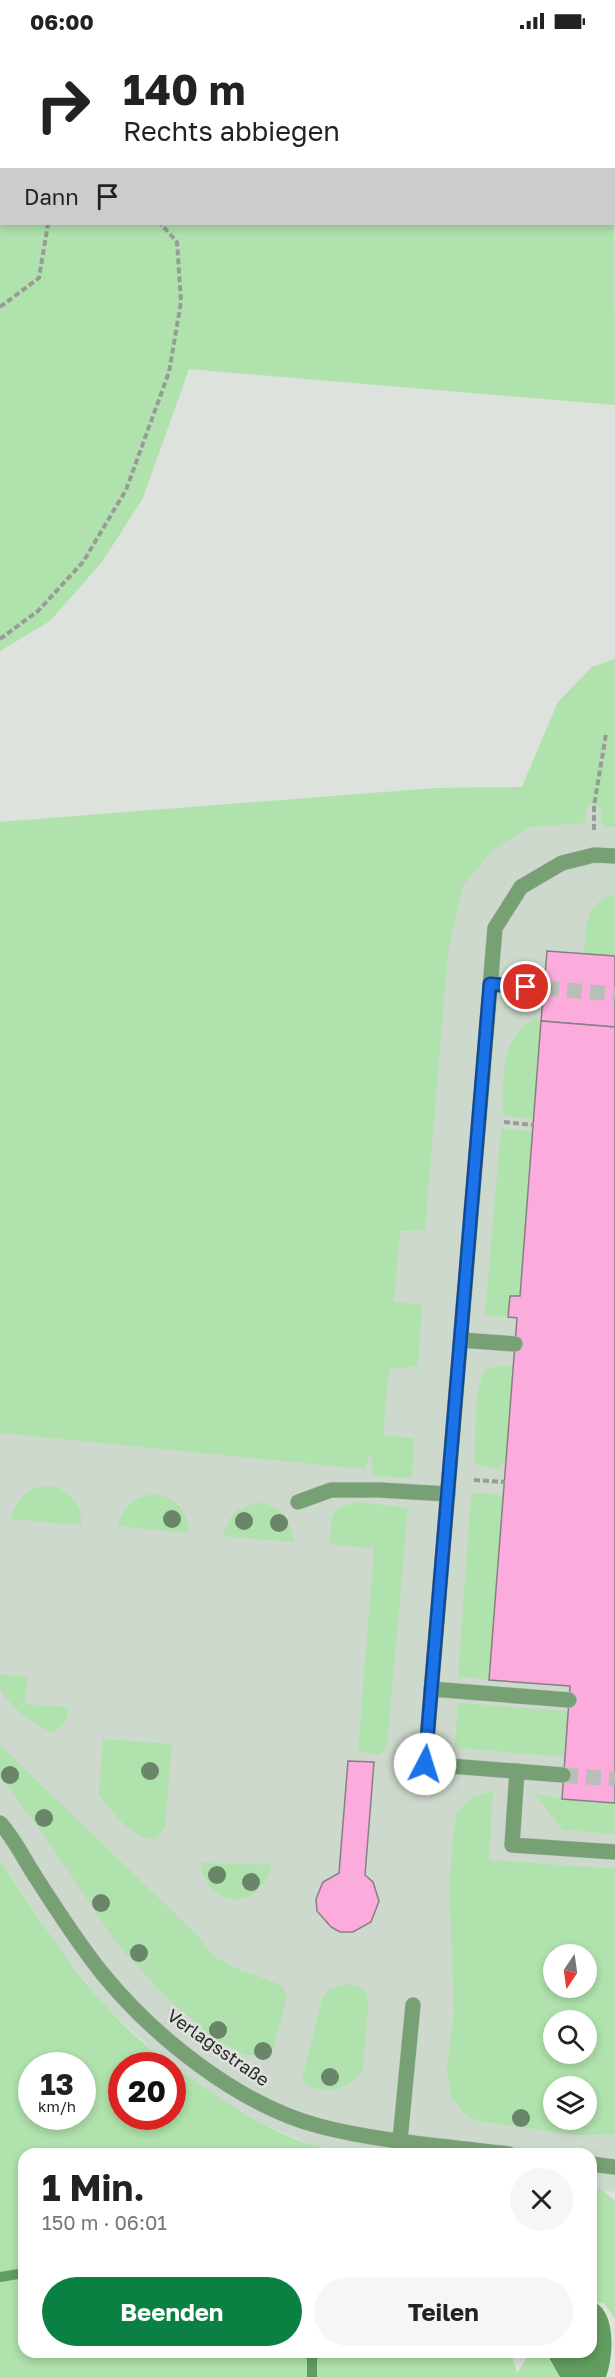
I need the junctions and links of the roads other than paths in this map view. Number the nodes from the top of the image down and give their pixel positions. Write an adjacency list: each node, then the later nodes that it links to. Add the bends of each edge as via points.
1 (615, 856): 2 (street, via 594,855 562,863 521,887 495,928)
2 (490, 984): 3 (street); 4 (street)
3 (544, 988)
4 (461, 1340): 5 (street); 6 (street)
5 (515, 1344)
6 (448, 1494): 7 (street, via 331,1490); 8 (street)
7 (298, 1502)
8 (431, 1689): 9 (street); 10 (street, via 425,1764)
9 (569, 1700)
10 (517, 1771): 11 (street); 13 (street, via 512,1845)
11 (563, 1775)
12 (0, 1823): 15 (street, Verlagsstraße, via 59,1915 102,1972 156,2030 211,2071 276,2110 319,2126)
13 (615, 1852)
14 (413, 2005): 15 (street)
15 (400, 2140): 16 (street, Verlagsstraße)
16 (462, 2148)
17 (597, 2165): 18 (street)
18 (615, 2168)

